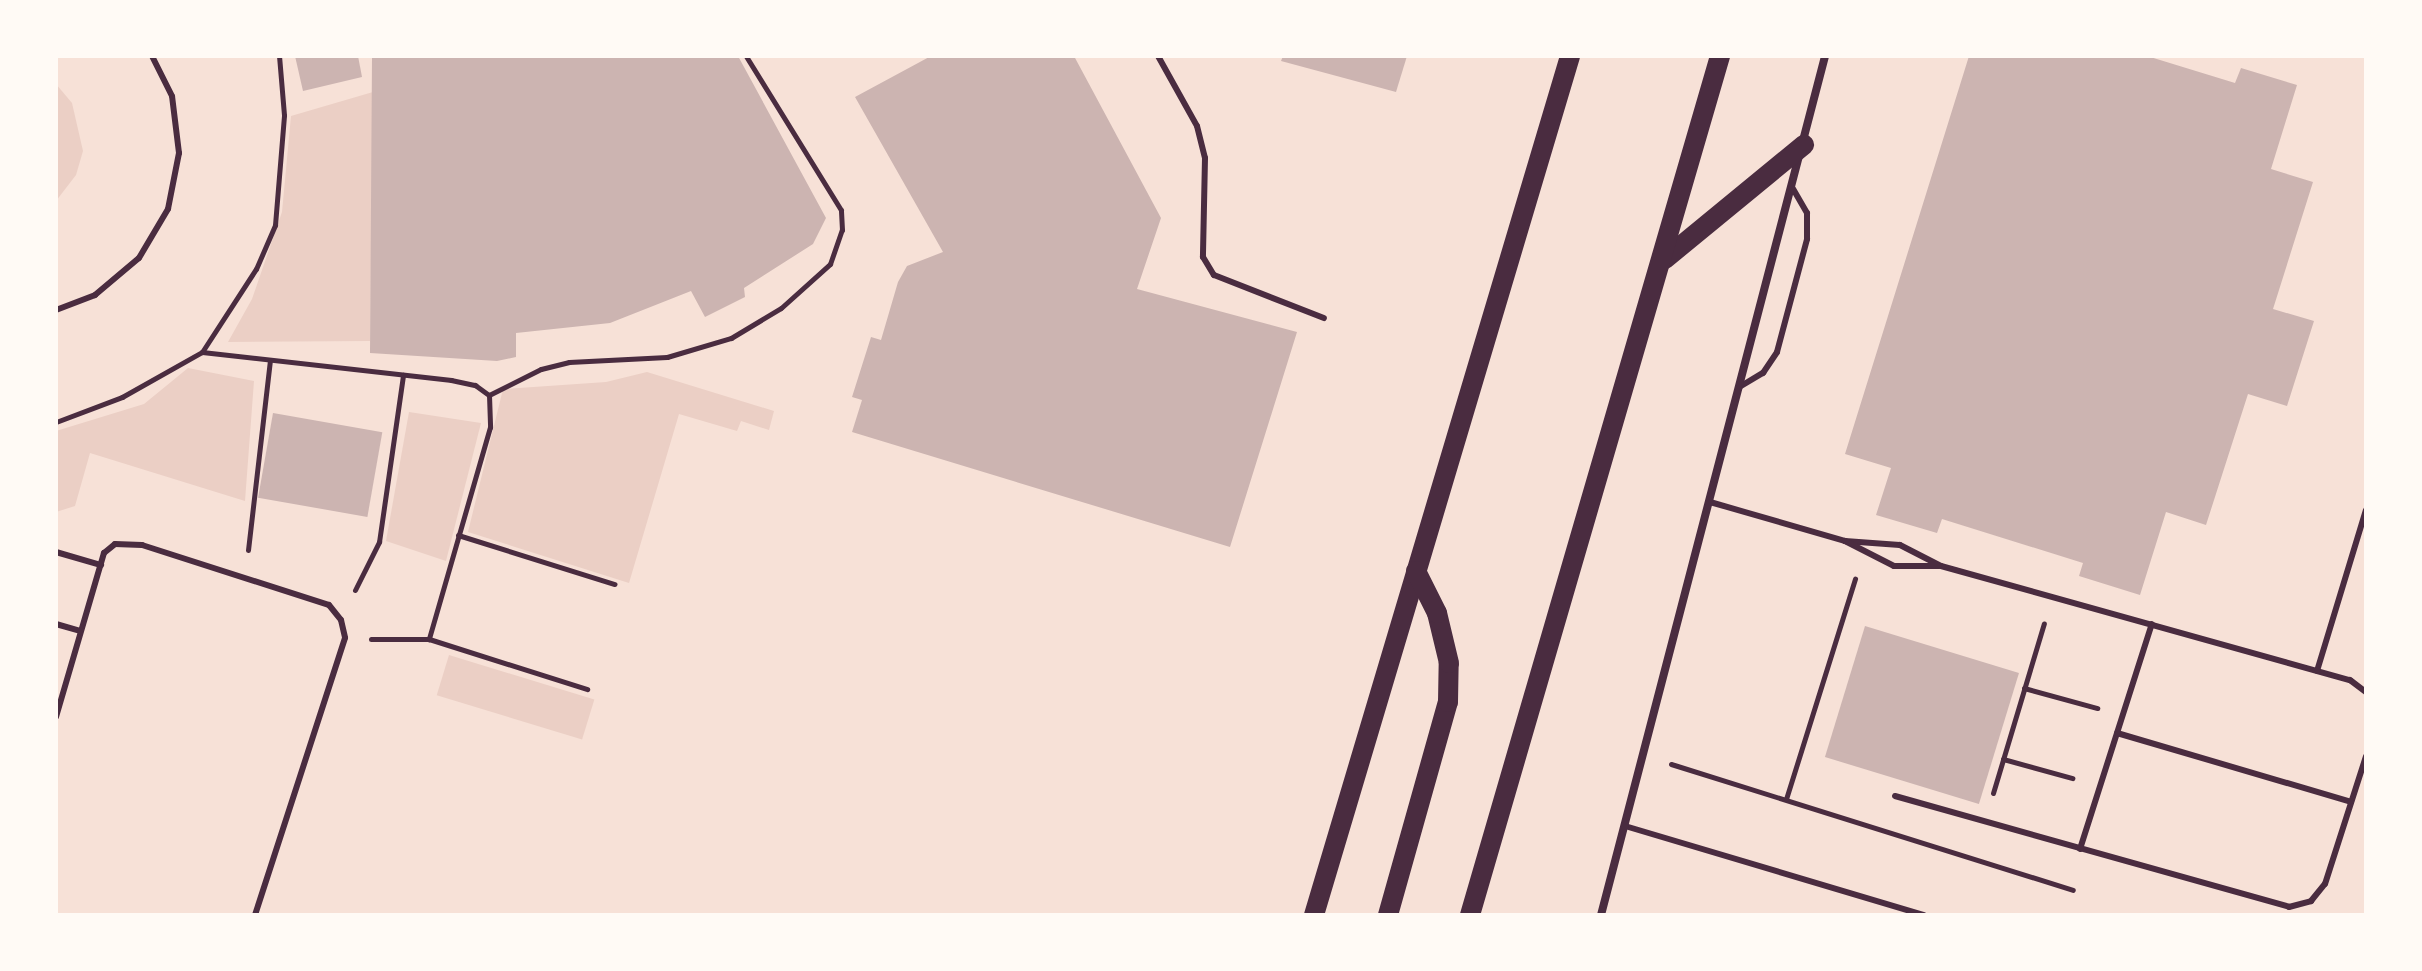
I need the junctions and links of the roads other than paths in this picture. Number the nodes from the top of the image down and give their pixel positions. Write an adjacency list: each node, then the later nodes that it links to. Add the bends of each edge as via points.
1 (152, 56): 9 (lane, via 172,96 179,153 168,209 139,258 95,295)
2 (1158, 56): 10 (lane, via 1197,126 1202,147 1203,257 1214,275)
3 (1570, 56): 18 (main road)
4 (1720, 56): 8 (main road)
5 (1825, 56): 6 (street)
6 (1804, 145): 7 (street); 8 (main road)
7 (1793, 189): 11 (street); 11 (lane, via 1807,213 1807,239 1777,352 1763,373)
8 (1665, 259): 34 (main road)
9 (56, 310)
10 (1324, 318)
11 (1741, 386): 12 (street)
12 (1710, 502): 14 (lane); 29 (street)
13 (2366, 510): 22 (lane)
14 (1845, 541): 17 (lane, via 1890,543); 17 (lane, via 1894,566)
15 (56, 552): 16 (lane)
16 (101, 565): 21 (lane); 31 (lane, via 115,544 128,542 329,605 341,620 345,638)
17 (1941, 566): 20 (lane)
18 (1416, 571): 32 (main road); 33 (main road, via 1437,613 1449,663 1448,702)
19 (56, 624): 21 (lane)
20 (2152, 624): 22 (lane); 25 (lane)
21 (80, 631): 24 (lane)
22 (2317, 671): 23 (lane, via 2350,680)
23 (2366, 692)
24 (56, 717)
25 (2117, 733): 28 (lane); 30 (lane)
26 (2366, 756): 28 (lane)
27 (1895, 796): 30 (lane)
28 (2351, 802): 30 (lane, via 2325,884 2300,905 2278,905)
29 (1625, 826): 35 (street); 36 (lane)
30 (2080, 849)
31 (255, 915)
32 (1314, 915)
33 (1388, 915)
34 (1470, 915)
35 (1601, 915)
36 (1924, 915)

